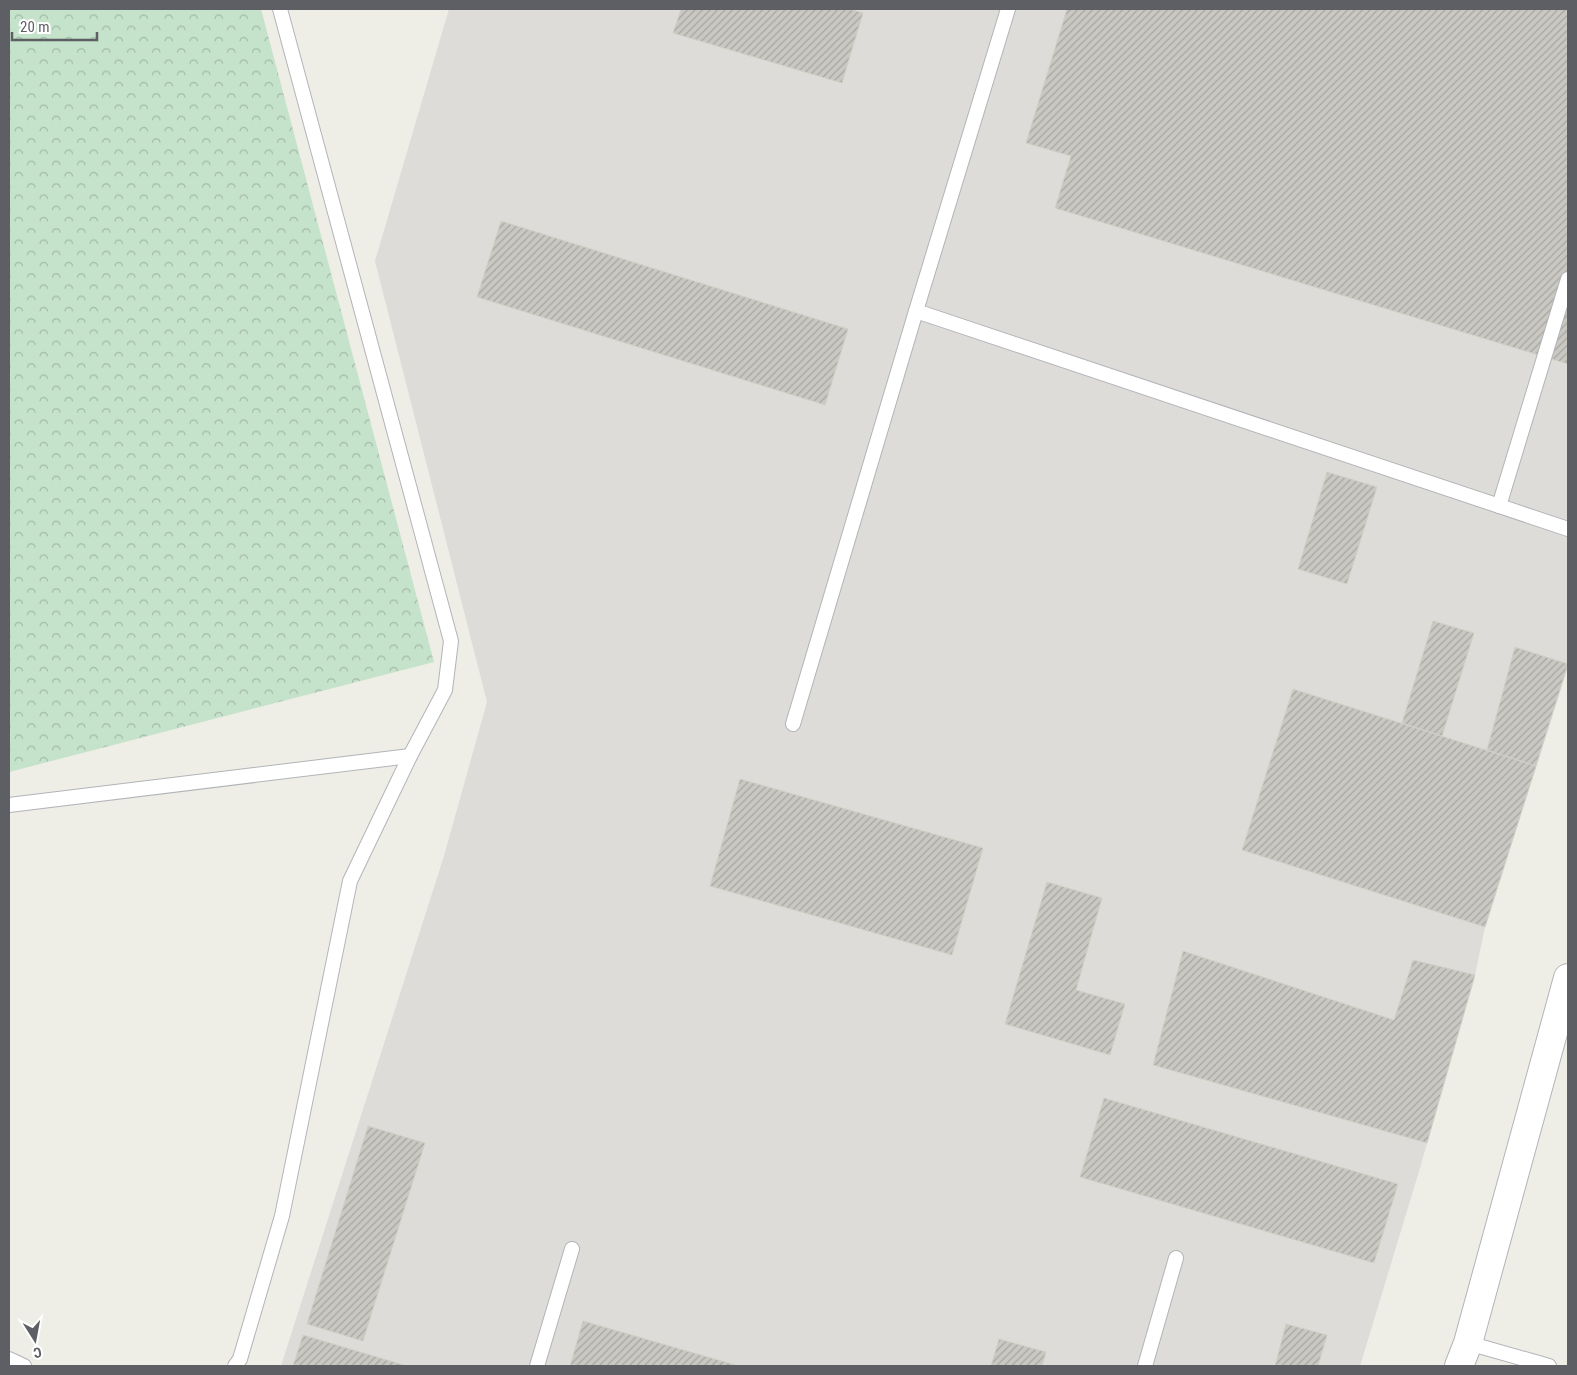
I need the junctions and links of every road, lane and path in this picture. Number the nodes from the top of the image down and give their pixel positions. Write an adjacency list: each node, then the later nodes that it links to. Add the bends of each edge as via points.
1 (280, 9): 8 (lane, via 451,641 446,690)
2 (1008, 9): 4 (lane)
3 (1568, 279): 5 (lane)
4 (916, 311): 5 (lane); 7 (lane)
5 (1499, 506): 6 (lane)
6 (1568, 529)
7 (793, 724)
8 (410, 756): 9 (lane); 16 (lane, via 350,882 282,1216 240,1359)
9 (9, 805)
10 (1568, 978): 13 (street)
11 (572, 1249): 17 (lane)
12 (1176, 1258): 18 (lane)
13 (1463, 1354): 19 (lane)
14 (9, 1359): 15 (lane)
15 (24, 1366)
16 (235, 1366)
17 (538, 1366)
18 (1145, 1366)
19 (1549, 1366)

